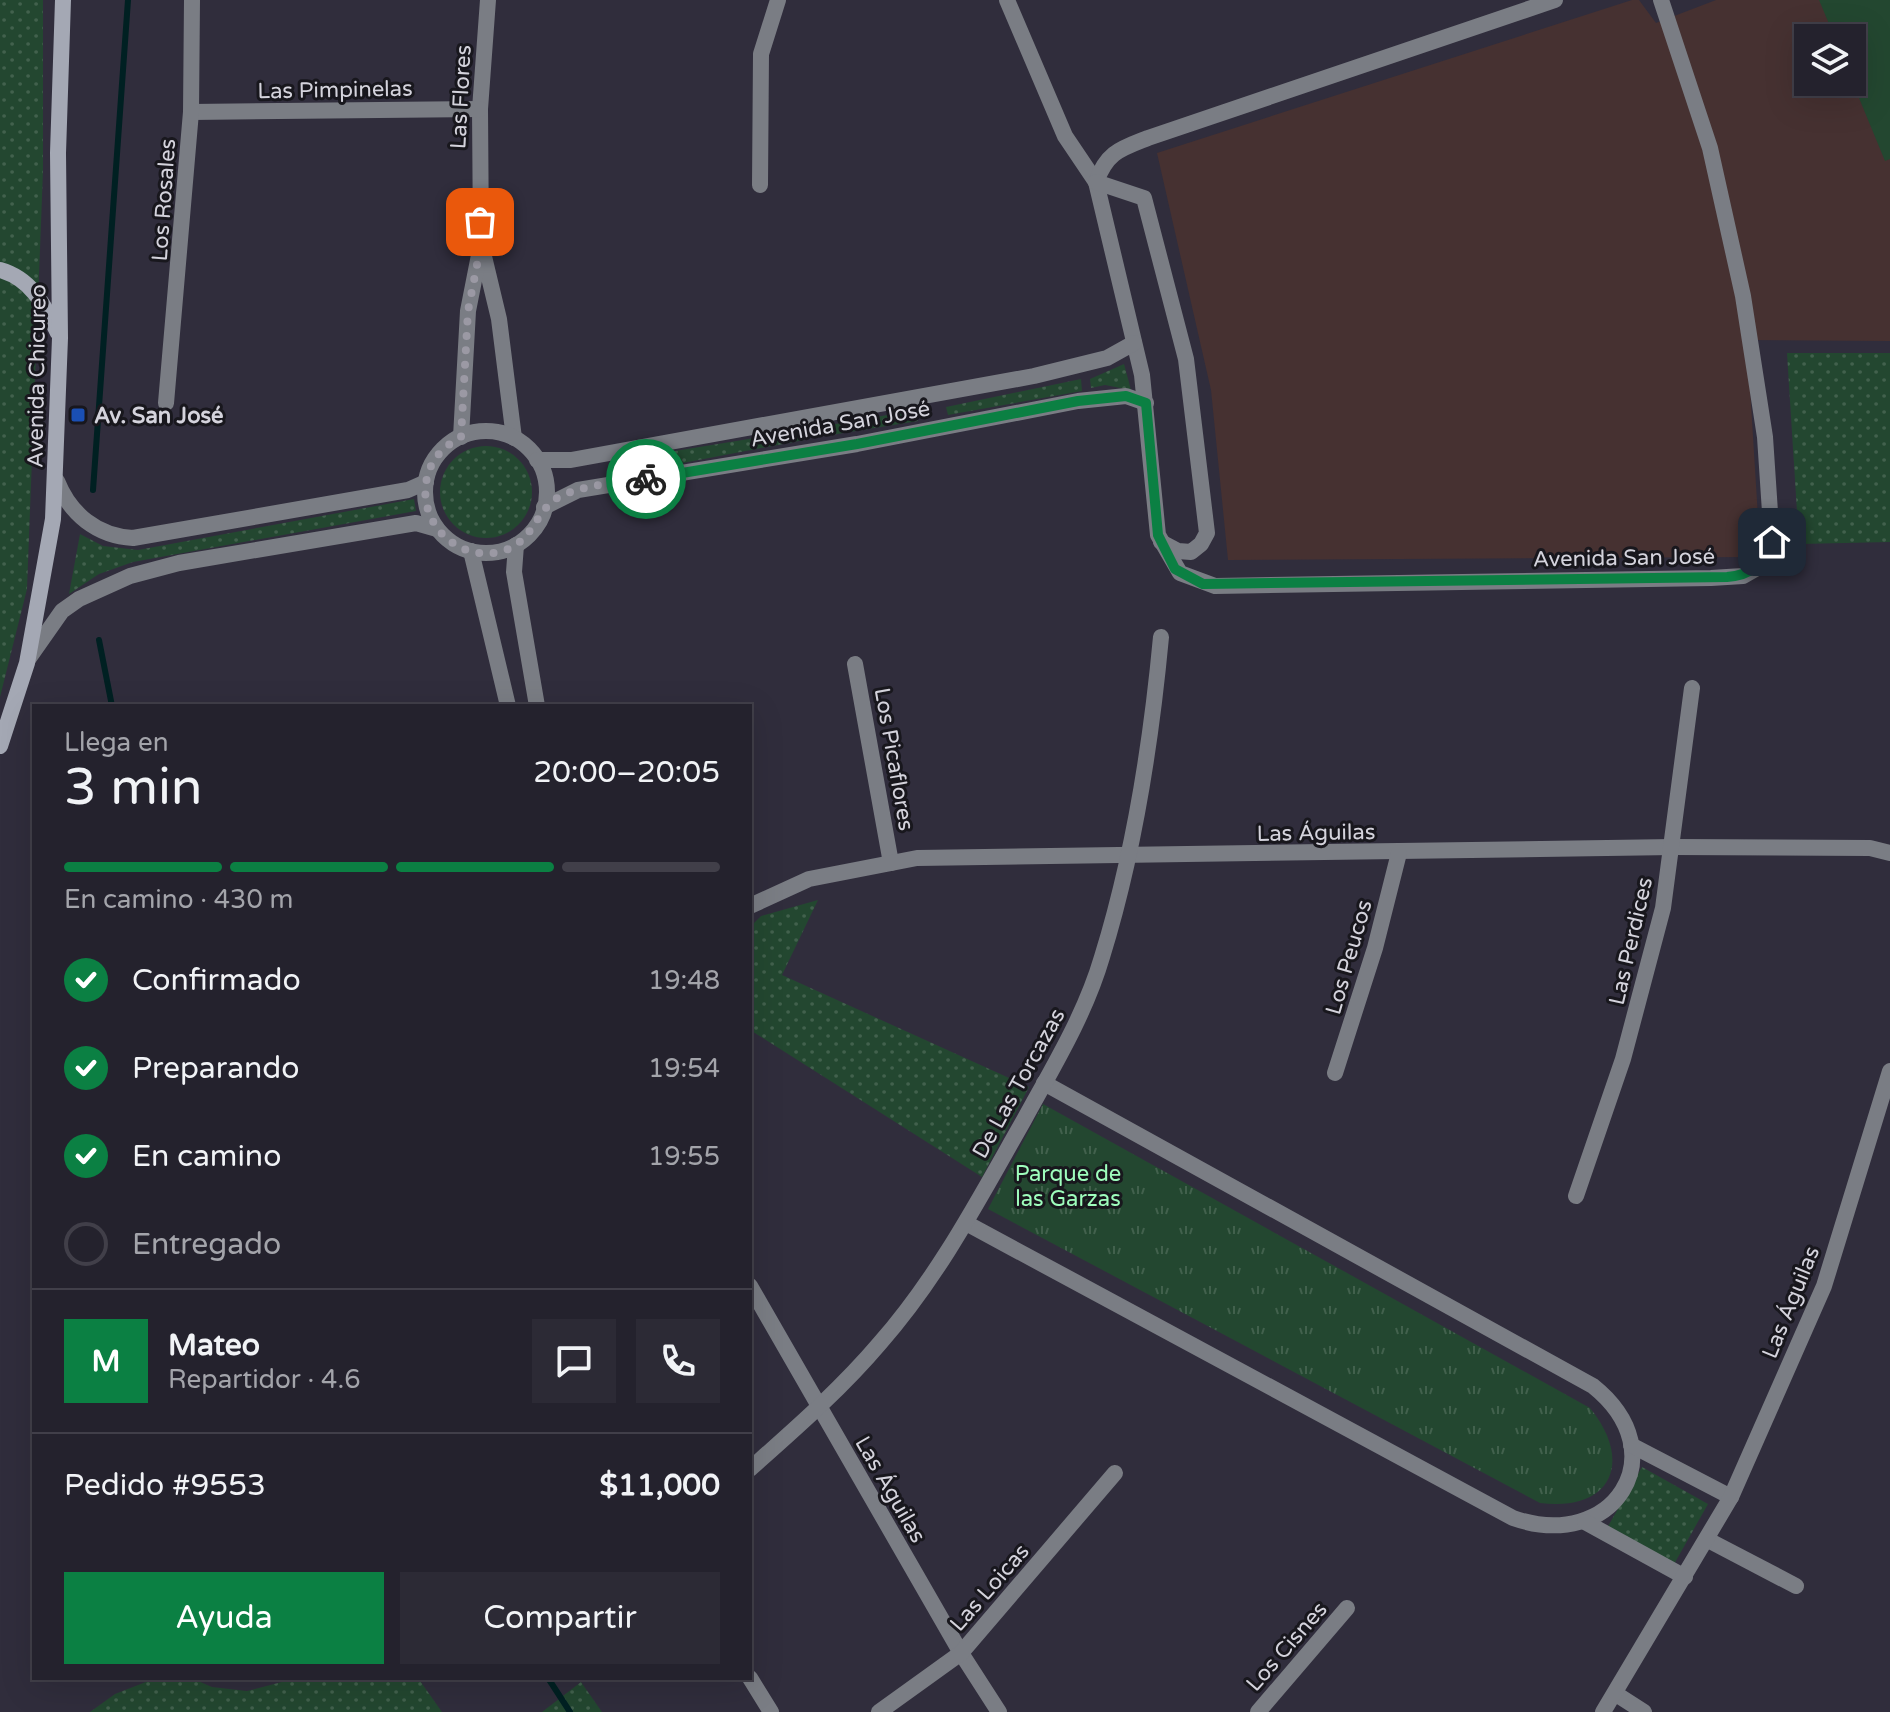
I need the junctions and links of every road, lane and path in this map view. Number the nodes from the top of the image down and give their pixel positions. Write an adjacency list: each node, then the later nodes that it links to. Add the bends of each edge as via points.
1 (63, 0): 14 (main road, Avenida Chicureo)
2 (192, 0): 9 (street, Los Rosales)
3 (488, 0): 8 (street, Las Flores)
4 (778, 0): 11 (street, via 761,54)
5 (1007, 0): 10 (street, via 1065,136)
6 (1555, 0): 10 (street, via 1148,138 1118,150 1103,163)
7 (1661, 0): 25 (street, Avenida San José, via 1710,148 1743,296 1765,437 1772,542 1757,568 1743,576 1711,578 1215,586 1180,573)
8 (480, 109): 9 (street, Las Pimpinelas); 12 (street, Las Flores)
9 (191, 112): 16 (street, Los Rosales)
10 (1096, 182): 15 (street, Avenida San José); 25 (street, via 1144,198 1186,359 1207,533 1191,552)
11 (760, 185)
12 (481, 244): 18 (street, Las Flores, via 468,311); 19 (street, Las Flores, via 499,319)
13 (0, 270): 14 (main road, via 37,294)
14 (60, 338): 21 (main road, Avenida Chicureo)
15 (1134, 343): 17 (street, Avenida San José); 20 (street, Avenida San José, via 1107,358 1034,376 571,460)
16 (166, 403)
17 (1146, 403): 23 (street, Avenida San José, via 1126,396 1078,401 578,490); 25 (street, Avenida San José)
18 (461, 437): 19 (street, via 487,431); 22 (street, via 435,458)
19 (514, 438): 20 (street)
20 (537, 460): 23 (street, via 545,483)
21 (57, 481): 22 (street, via 85,522 133,538 408,490); 29 (main road, Avenida Chicureo)
22 (426, 482): 24 (street, via 428,511)
23 (544, 507): 26 (street, via 534,529)
24 (437, 529): 27 (street); 29 (street, via 416,523 130,576 62,611)
25 (1161, 542)
26 (516, 545): 27 (street, via 489,553); 33 (street, via 514,572)
27 (471, 551): 32 (street)
28 (1161, 637): 38 (street, De Las Torcazas, via 1155,708)
29 (27, 663): 34 (main road, Avenida Chicureo)
30 (855, 664): 39 (street, Los Picaflores)
31 (1692, 688): 35 (street, Las Perdices)
32 (508, 704)
33 (537, 704)
34 (0, 746)
35 (1673, 847): 36 (street, Las Águilas); 37 (street, Las Águilas, via 1870,848); 44 (street, Las Perdices, via 1635,1017)
36 (1399, 853): 38 (street, Las Águilas); 42 (street, Los Peucos)
37 (1890, 853)
38 (1127, 856): 39 (street, Las Águilas, via 917,858); 43 (street, De Las Torcazas, via 1102,958 1078,1023)
39 (891, 863): 40 (street, Las Águilas, via 809,879)
40 (752, 905)
41 (1890, 1071): 51 (street, Las Águilas, via 1824,1286)
42 (1335, 1073)
43 (1044, 1083): 45 (street, De Las Torcazas); 48 (street, via 1584,1380 1614,1404)
44 (1576, 1196)
45 (966, 1223): 47 (street, De Las Torcazas, via 881,1342); 52 (street, via 1501,1513 1548,1527)
46 (752, 1290): 47 (street, Las Águilas)
47 (818, 1408): 49 (street, De Las Torcazas); 57 (street, Las Águilas)
48 (1631, 1445): 51 (street); 52 (street, via 1632,1466 1618,1498 1603,1514)
49 (752, 1467)
50 (1115, 1473): 57 (street, Las Loicas)
51 (1731, 1497): 53 (street, Las Águilas)
52 (1585, 1522): 54 (street)
53 (1708, 1540): 54 (street, Las Águilas); 55 (street)
54 (1685, 1577): 59 (street, Las Águilas)
55 (1796, 1586)
56 (1347, 1608): 63 (street, Los Cisnes)
57 (961, 1653): 61 (street, Las Loicas); 62 (street, Las Águilas)
58 (751, 1680): 60 (street)
59 (1616, 1694): 64 (street, Las Águilas); 65 (street)
60 (771, 1712)
61 (879, 1712)
62 (999, 1712)
63 (1258, 1712)
64 (1603, 1712)
65 (1644, 1712)

